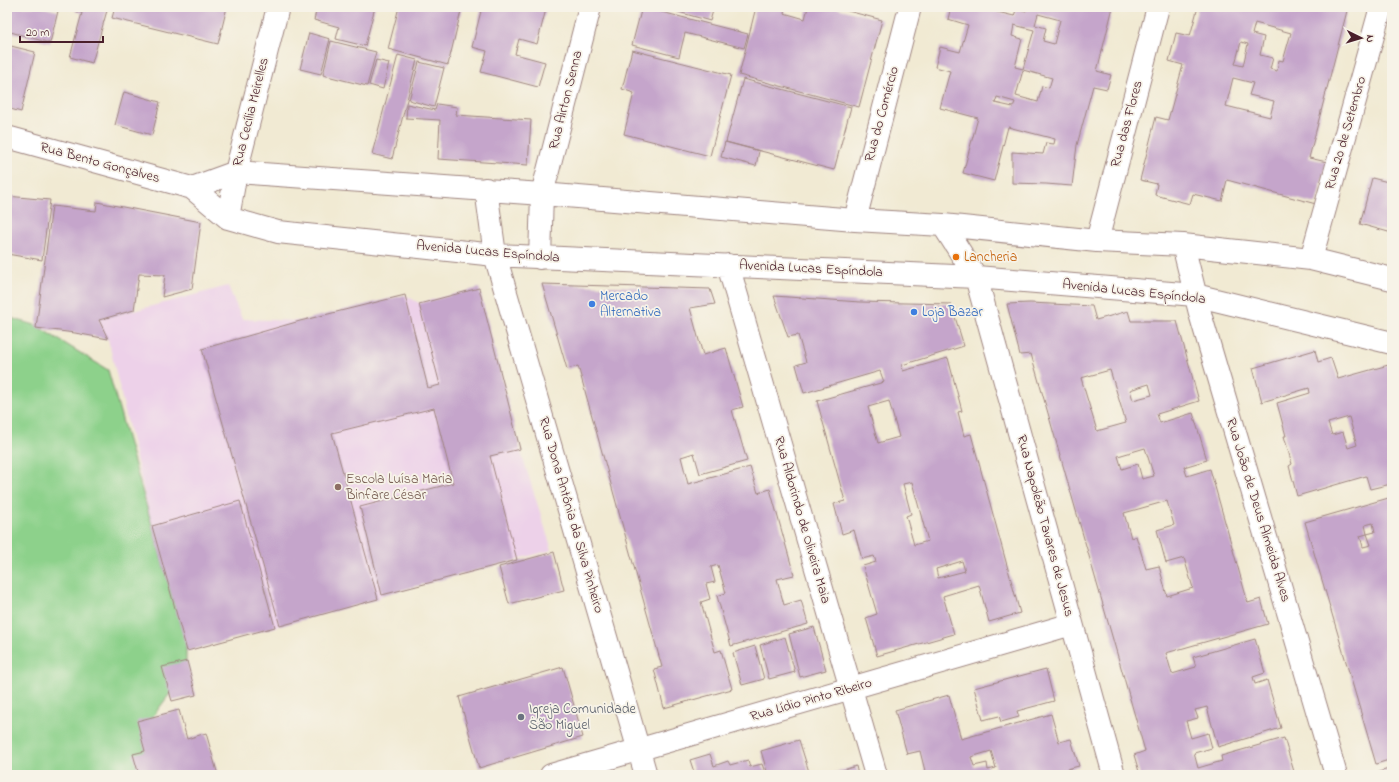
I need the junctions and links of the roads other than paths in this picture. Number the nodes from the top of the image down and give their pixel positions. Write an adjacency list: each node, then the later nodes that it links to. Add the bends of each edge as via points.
1 (278, 7): 7 (street, Rua Cecília Meirelles)
2 (590, 7): 10 (street, Rua Airton Senna)
3 (910, 7): 12 (street, Rua do Comércio)
4 (1158, 7): 14 (street, Rua das Flores)
5 (1381, 7): 18 (street, Rua 20 de Setembro)
6 (7, 137): 8 (street, Rua Bento Gonçalves)
7 (236, 172): 8 (street); 9 (street); 11 (street, Rua Cecília Meirelles)
8 (192, 188): 11 (street, Rua Bento Gonçalves)
9 (486, 190): 10 (street); 16 (street, Rua Dona Antônia da Silva Pinheiro)
10 (542, 194): 12 (street); 17 (street, Rua Airton Senna)
11 (228, 218): 16 (street, Avenida Lucas Espíndola, via 278,232)
12 (855, 220): 13 (street)
13 (943, 225): 14 (street); 20 (street, Rua Napoleão Tavares de Jesus)
14 (1096, 240): 15 (street)
15 (1183, 245): 18 (street); 22 (street, Rua João de Deus Almeida Alves)
16 (495, 255): 17 (street, Avenida Lucas Espíndola); 26 (street, Rua Dona Antônia da Silva Pinheiro)
17 (540, 258): 19 (street, Avenida Lucas Espíndola)
18 (1311, 259): 21 (street)
19 (728, 265): 20 (street, Avenida Lucas Espíndola); 25 (street, Rua Aldorindo de Oliveira Maia)
20 (976, 277): 22 (street, Avenida Lucas Espíndola); 24 (street, Rua Napoleão Tavares de Jesus)
21 (1392, 279)
22 (1195, 295): 23 (street, Avenida Lucas Espíndola); 31 (street, Rua João de Deus Almeida Alves)
23 (1392, 342)
24 (1072, 624): 25 (street, Rua Lídio Pinto Ribeiro); 30 (street, Rua Napoleão Tavares de Jesus)
25 (851, 688): 26 (street, Rua Lídio Pinto Ribeiro); 29 (street, Rua Aldorindo de Oliveira Maia)
26 (639, 750): 27 (street, Rua Lídio Pinto Ribeiro); 28 (street, Rua Dona Antônia da Silva Pinheiro)
27 (551, 775)
28 (646, 775)
29 (876, 775)
30 (1114, 775)
31 (1336, 775)

